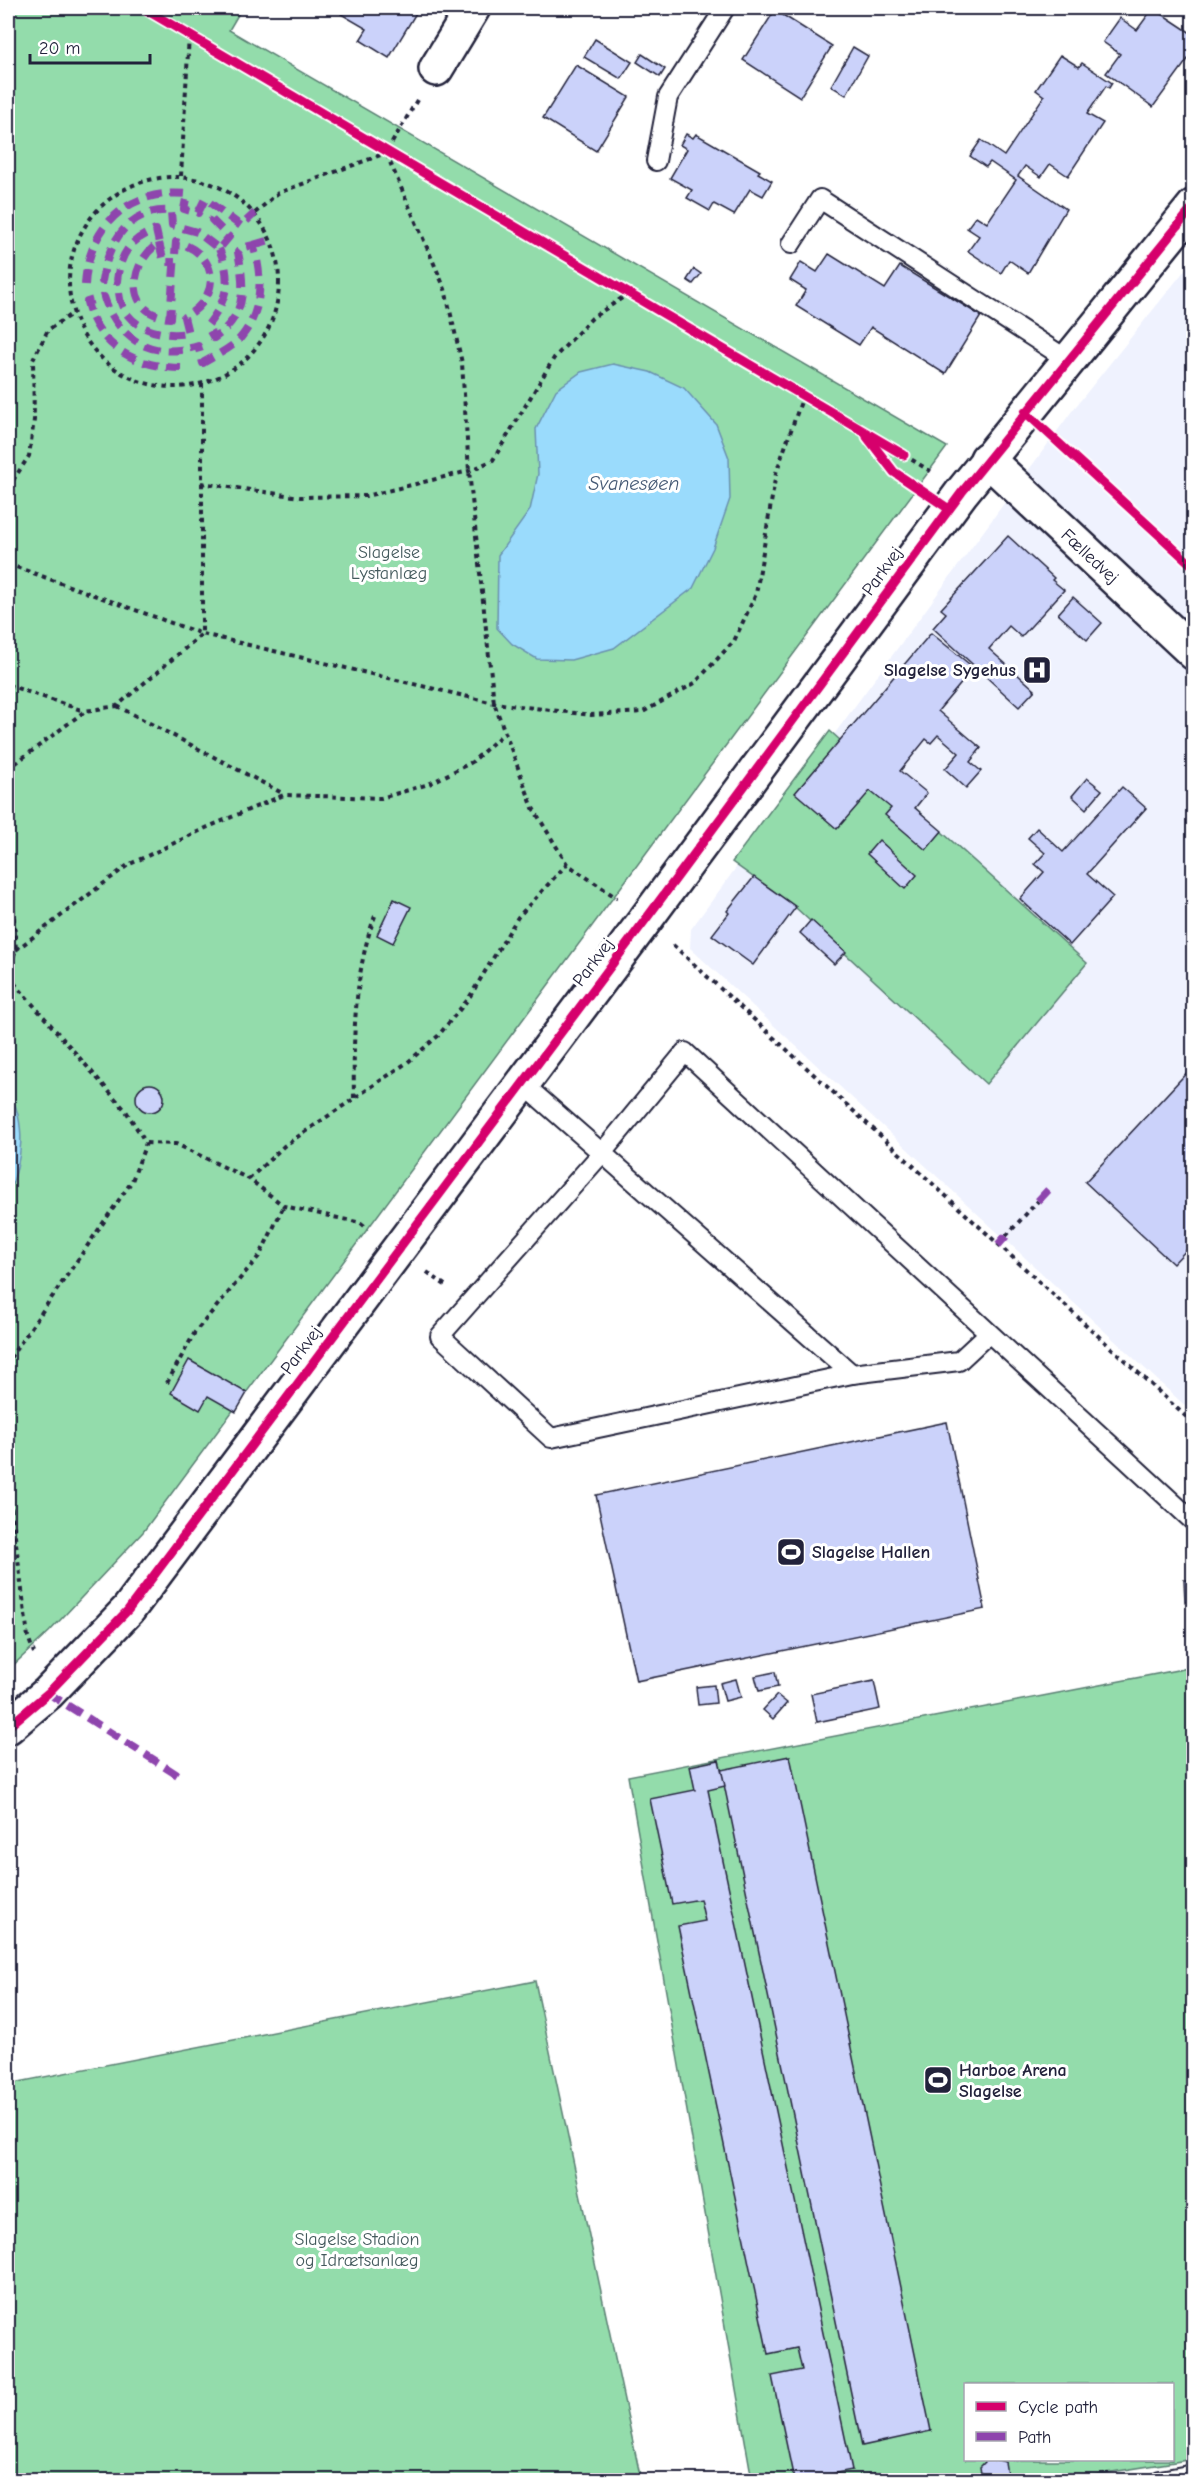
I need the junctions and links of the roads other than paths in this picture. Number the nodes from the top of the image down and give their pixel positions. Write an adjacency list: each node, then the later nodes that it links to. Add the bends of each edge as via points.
1 (473, 8): 3 (street)
2 (725, 8): 4 (lane, via 668,97)
3 (436, 69)
4 (656, 161)
5 (1194, 206): 7 (street, Parkvej)
6 (790, 244): 7 (lane, via 820,199)
7 (1068, 360): 8 (street, Parkvej)
8 (987, 459): 9 (street, Fælledvej); 10 (street, Parkvej)
9 (1194, 653)
10 (522, 1083): 11 (lane); 15 (street, Parkvej, via 128,1610 48,1693)
11 (602, 1154): 12 (lane, via 685,1052); 13 (lane); 13 (lane, via 440,1336 550,1438)
12 (990, 1333): 13 (lane, via 958,1361); 14 (lane)
13 (852, 1374)
14 (1194, 1522)
15 (8, 1727)
16 (1194, 2475): 17 (lane)
17 (1160, 2481)

